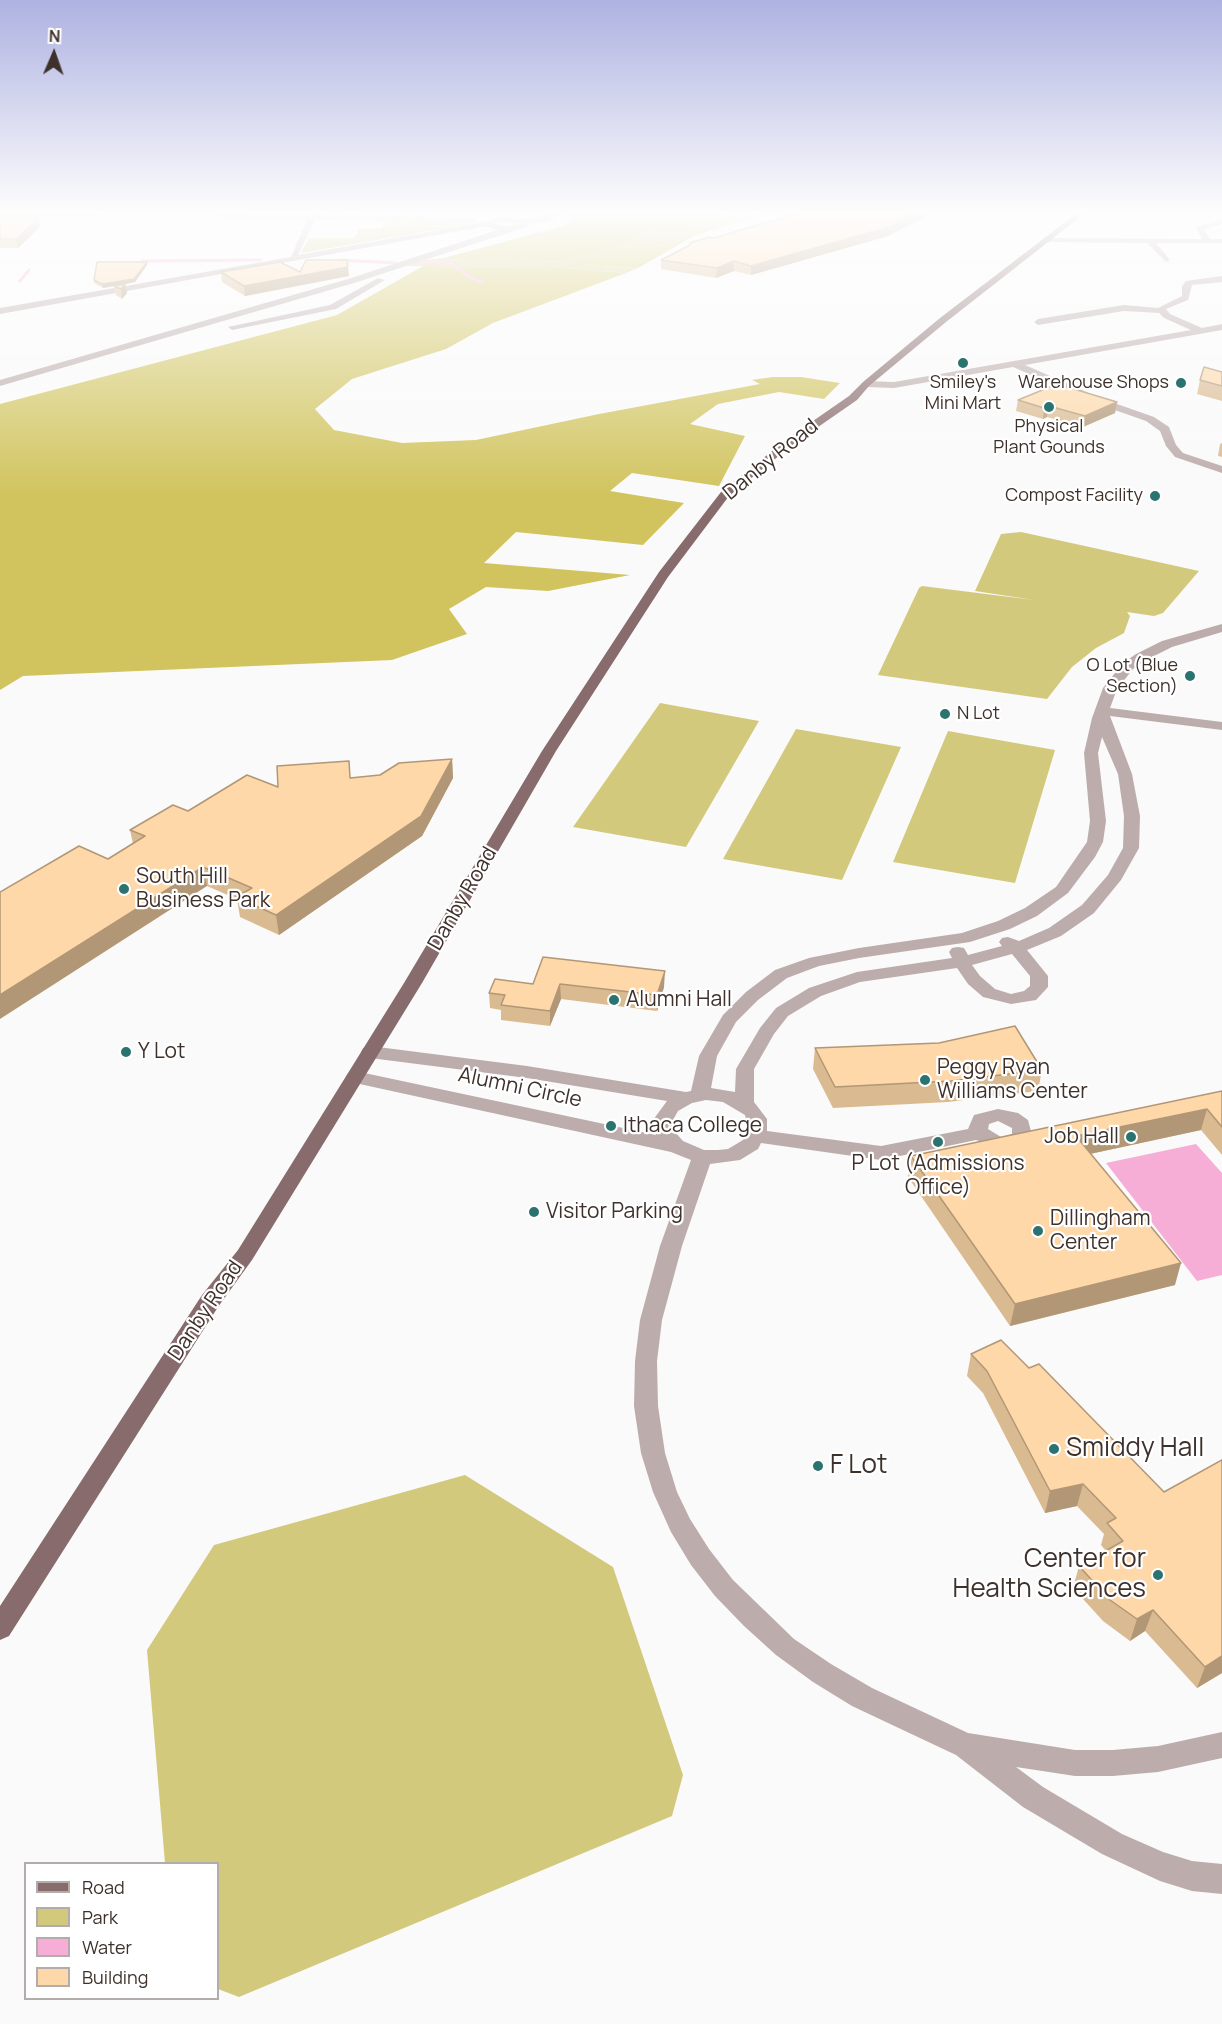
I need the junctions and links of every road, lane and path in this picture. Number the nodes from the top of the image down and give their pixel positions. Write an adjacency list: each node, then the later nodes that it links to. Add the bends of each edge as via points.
1 (37, 304): 6 (street)
2 (269, 304): 11 (street)
3 (338, 304): 11 (street)
4 (963, 304): 14 (main road, Danby Road)
5 (1168, 304): 7 (street)
6 (0, 311)
7 (1162, 311): 8 (street, via 1124,309); 10 (street)
8 (1038, 322)
9 (1222, 327): 10 (street)
10 (1202, 331): 12 (street)
11 (158, 337): 13 (street)
12 (1013, 363): 14 (street, via 894,385); 15 (street, via 1150,419 1165,429 1179,455)
13 (0, 383)
14 (866, 384): 23 (main road, Danby Road, via 853,398 724,495 663,575 549,751)
15 (1222, 470)
16 (1222, 628): 17 (street, via 1167,644 1141,657 1110,688)
17 (1102, 711): 18 (street); 19 (street, via 1091,753 1098,821 1088,857 1062,890 1031,912); 21 (street, via 1125,774 1132,816 1131,848 1115,877 1088,909 1055,932)
18 (1222, 726)
19 (989, 930): 20 (street); 21 (street)
20 (954, 939): 22 (street); 25 (street, via 859,953 781,974 729,1019 708,1056)
21 (1017, 947): 22 (street); 22 (street, via 1039,976 1039,987 1030,996 1011,999 989,993)
22 (962, 962): 26 (street, via 857,977 816,992 782,1012 746,1069)
23 (370, 1052): 24 (main road, Danby Road); 25 (street, Alumni Circle)
24 (355, 1077): 29 (street, Alumni Circle); 31 (main road, Danby Road, via 245,1254 210,1301)
25 (693, 1097): 26 (street, via 727,1096); 29 (street, via 671,1107 663,1120 665,1134)
26 (744, 1104): 28 (street, via 757,1119)
27 (980, 1133): 28 (street, via 881,1153)
28 (756, 1136): 30 (street, via 752,1144 733,1155)
29 (676, 1146): 30 (street)
30 (702, 1157): 33 (street, via 671,1246 651,1320 646,1361 653,1453 665,1492 685,1533 724,1588 785,1647 862,1697)
31 (0, 1628)
32 (1222, 1745): 33 (street, via 1158,1759 1113,1763 1075,1763)
33 (966, 1746): 34 (street, via 1033,1797 1112,1844 1160,1866 1192,1876)
34 (1222, 1879)

